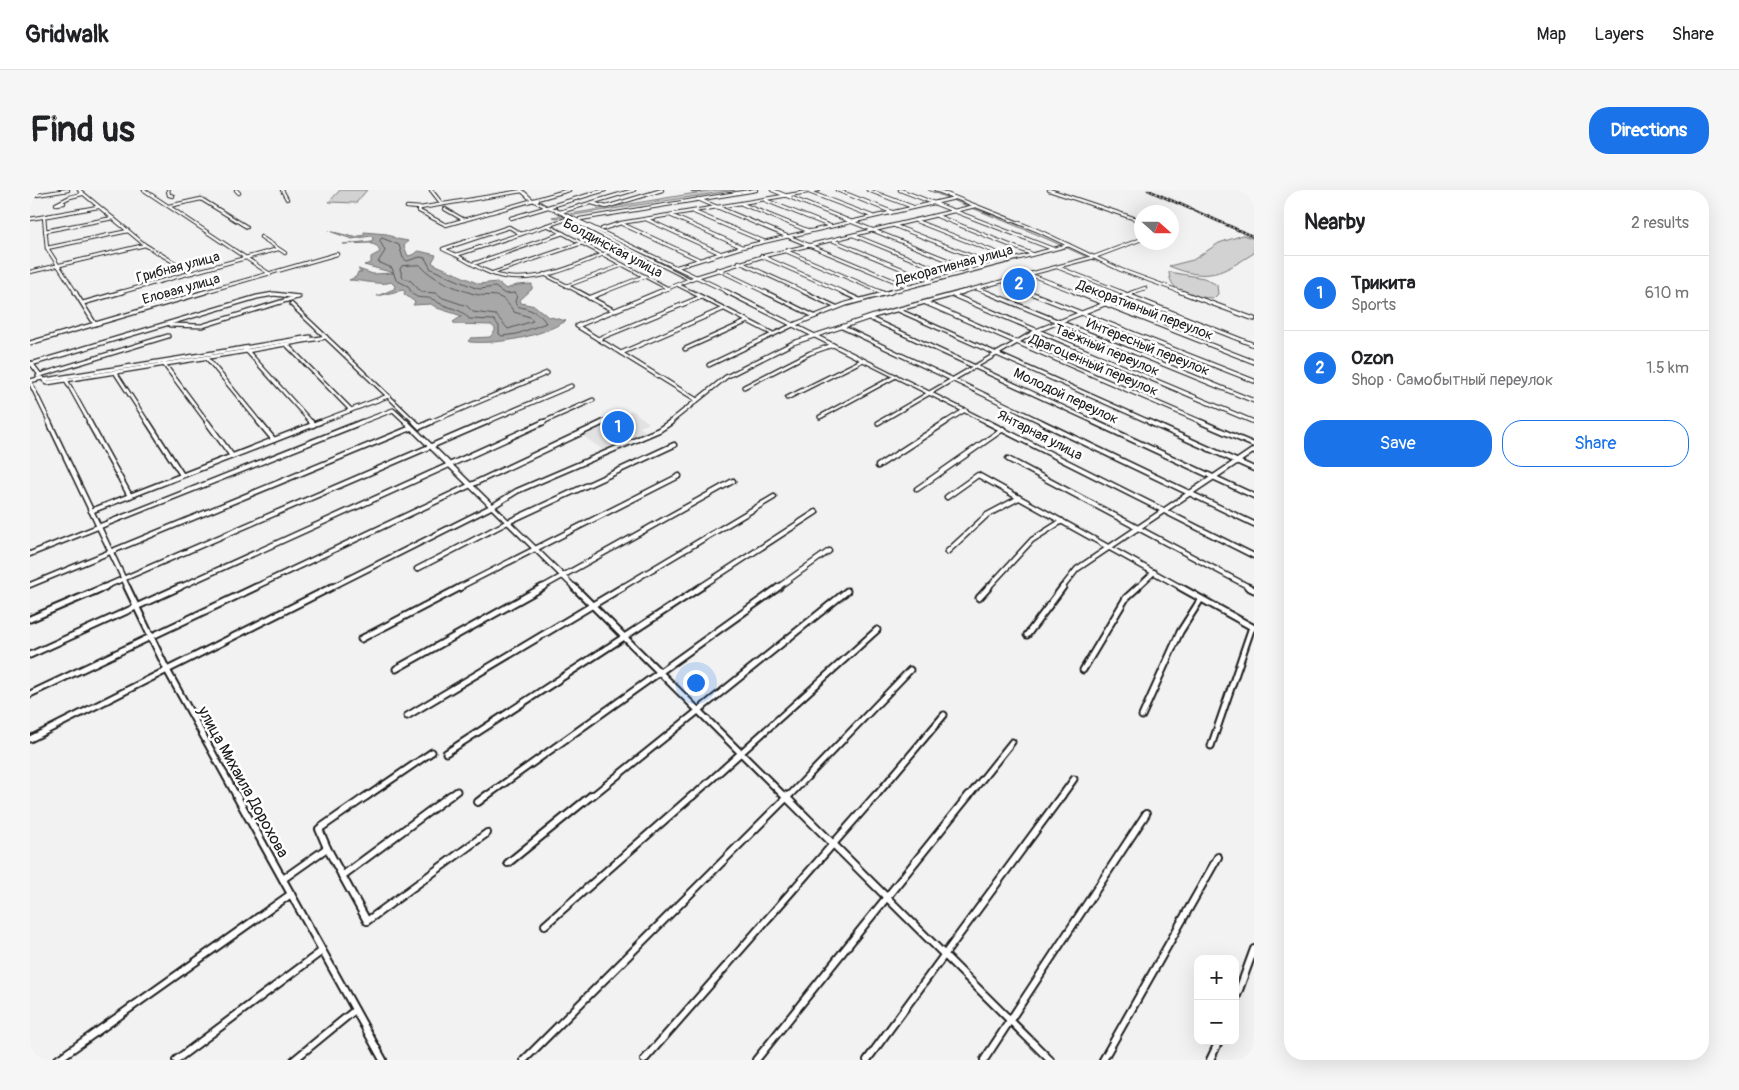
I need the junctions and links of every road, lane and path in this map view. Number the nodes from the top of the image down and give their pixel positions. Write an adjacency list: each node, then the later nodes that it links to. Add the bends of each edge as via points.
1 (68, 190): 26 (street)
2 (79, 190): 25 (street)
3 (144, 190): 39 (street)
4 (168, 190): 27 (street)
5 (236, 190): 24 (street)
6 (282, 190): 32 (street)
7 (432, 190): 38 (street)
8 (522, 190): 33 (street); 38 (street)
9 (569, 190): 33 (street)
10 (605, 190): 43 (street)
11 (634, 190): 35 (street)
12 (662, 190): 35 (street, via 606,208)
13 (693, 190): 14 (street)
14 (700, 190)
15 (756, 190): 30 (street)
16 (772, 190): 28 (street)
17 (819, 190): 23 (street)
18 (837, 190): 50 (street)
19 (868, 190): 47 (street)
20 (900, 190): 37 (street, Декоративная улица)
21 (936, 190): 29 (street)
22 (1050, 190): 58 (street)
23 (809, 192): 28 (street); 55 (street)
24 (239, 193)
25 (82, 194): 34 (street, via 56,204); 41 (street)
26 (30, 196)
27 (173, 196)
28 (786, 196): 31 (street); 65 (street)
29 (956, 198): 37 (street); 40 (street)
30 (698, 199): 44 (street); 61 (street)
31 (764, 199): 36 (street); 69 (street)
32 (287, 200)
33 (533, 200): 43 (street); 63 (street)
34 (64, 203)
35 (592, 203): 49 (street)
36 (741, 203): 44 (street); 75 (street)
37 (934, 203): 47 (street); 51 (street, Декоративная улица)
38 (442, 204): 45 (street)
39 (169, 206): 70 (street, via 201,199); 102 (street)
40 (977, 206): 51 (street); 88 (street)
41 (98, 207): 54 (street); 56 (street)
42 (407, 207): 45 (street)
43 (548, 207): 49 (street); 57 (street)
44 (716, 207): 48 (street); 79 (street)
45 (420, 208): 63 (street, via 419,211 444,225)
46 (445, 208): 63 (street)
47 (914, 208): 50 (street)
48 (692, 211): 52 (street); 82 (street)
49 (560, 212): 60 (street)
50 (894, 212): 55 (street)
51 (956, 212): 53 (street); 92 (street, Декоративная улица)
52 (669, 215): 62 (street); 89 (street)
53 (935, 216): 64 (street); 98 (street)
54 (44, 217): 59 (street); 73 (street)
55 (873, 217): 65 (street)
56 (112, 218): 73 (street); 74 (street)
57 (511, 218)
58 (1134, 218)
59 (30, 219)
60 (570, 219): 61 (street); 67 (street); 87 (street)
61 (578, 219): 71 (street, Янтарная улица)
62 (646, 219): 66 (street); 95 (street)
63 (464, 220)
64 (915, 220): 68 (street); 104 (street)
65 (852, 222): 69 (street); 72 (street)
66 (621, 223): 71 (street); 103 (street)
67 (548, 225): 76 (street, Болдинская улица); 77 (street)
68 (894, 225): 72 (street); 108 (street)
69 (831, 226): 75 (street)
70 (247, 227)
71 (601, 230): 110 (street, Янтарная улица)
72 (872, 230): 78 (street); 113 (street)
73 (45, 231): 90 (street)
74 (128, 231): 85 (street); 90 (street)
75 (810, 231): 79 (street)
76 (563, 233): 84 (street, Болдинская улица); 106 (street)
77 (520, 234): 99 (street); 99 (street, via 509,228 443,249)
78 (852, 235): 81 (street); 121 (street)
79 (787, 236): 82 (street); 86 (street)
80 (261, 238): 91 (street)
81 (830, 240): 86 (street); 124 (street)
82 (764, 242): 89 (street)
83 (1134, 242): 101 (street)
84 (582, 243): 97 (street, Болдинская улица); 116 (street)
85 (145, 245): 109 (street); 115 (street)
86 (808, 245): 93 (street); 128 (street)
87 (623, 246): 97 (street); 123 (street)
88 (1069, 246): 92 (street); 101 (street)
89 (742, 247): 95 (street)
90 (47, 248): 109 (street)
91 (278, 249): 94 (street); 102 (street, Грибная улица)
92 (1053, 249): 98 (street, Декоративная улица)
93 (785, 251): 100 (street); 132 (street)
94 (285, 253)
95 (720, 253): 103 (street)
96 (337, 254): 117 (street, Еловая улица)
97 (602, 254): 107 (street, Болдинская улица); 118 (street)
98 (1033, 254): 104 (street, Декоративная улица)
99 (456, 256): 106 (street)
100 (761, 256): 105 (street); 137 (street)
101 (1094, 257): 111 (street); 149 (street)
102 (247, 259): 115 (street, Грибная улица); 117 (street)
103 (698, 259): 110 (street)
104 (1013, 259): 108 (street, Декоративная улица)
105 (739, 262): 112 (street); 142 (street)
106 (473, 264): 116 (street)
107 (623, 264): 120 (street, Болдинская улица); 127 (street)
108 (992, 264): 113 (street, Декоративная улица)
109 (58, 265): 114 (street); 138 (street)
110 (677, 267): 122 (street, Янтарная улица)
111 (1057, 267): 119 (street); 134 (street)
112 (717, 269): 122 (street); 147 (street)
113 (971, 270): 121 (street, Декоративная улица)
114 (30, 272)
115 (193, 273): 138 (street, Грибная улица)
116 (493, 273): 118 (street, via 516,279)
117 (270, 274): 152 (street, Еловая улица)
118 (544, 274): 127 (street)
119 (1030, 275): 125 (street); 141 (street, Декоративный переулок)
120 (645, 276): 130 (street, Болдинская улица); 136 (street)
121 (951, 276): 124 (street, Декоративная улица)
122 (696, 277): 123 (street); 154 (street, Янтарная улица)
123 (691, 280): 126 (street)
124 (931, 281): 128 (street, Декоративная улица)
125 (1003, 282): 131 (street); 146 (street)
126 (678, 285): 130 (street); 135 (street)
127 (566, 286): 136 (street)
128 (909, 287): 132 (street, Декоративная улица)
129 (1146, 288): 134 (street)
130 (669, 289): 145 (street)
131 (978, 289): 133 (street); 151 (street, Интересный переулок)
132 (884, 294): 137 (street, Декоративная улица)
133 (953, 296): 139 (street); 156 (street, Таёжный переулок)
134 (1126, 296): 141 (street); 166 (street)
135 (701, 297): 143 (street); 161 (street)
136 (589, 298): 145 (street)
137 (860, 300): 142 (street, Декоративная улица)
138 (82, 303): 152 (street)
139 (926, 303): 144 (street); 162 (street, Драгоценный переулок)
140 (291, 304): 159 (street)
141 (1104, 304): 146 (street); 173 (street, Декоративный переулок)
142 (836, 308): 147 (street, Декоративная улица)
143 (723, 309): 150 (street); 169 (street)
144 (898, 310): 148 (street); 170 (street)
145 (615, 311): 161 (street, via 576,326)
146 (1081, 313): 151 (street); 185 (street)
147 (814, 316): 154 (street, Декоративная улица)
148 (869, 318): 155 (street); 177 (street, Молодой переулок)
149 (1254, 319)
150 (748, 321): 157 (street); 168 (street)
151 (1059, 322): 156 (street); 193 (street, Интересный переулок)
152 (95, 324): 163 (street, Еловая улица)
153 (164, 324): 153 (street, via 257,297 274,294 299,297 202,326); 174 (street)
154 (793, 325): 157 (street, Декоративная улица); 160 (street, Янтарная улица)
155 (842, 327): 160 (street); 183 (street)
156 (1036, 331): 162 (street); 198 (street, Таёжный переулок)
157 (773, 334): 176 (street, Декоративная улица)
158 (168, 336): 179 (street)
159 (325, 336): 164 (street); 167 (street); 189 (street)
160 (815, 336): 165 (street, Янтарная улица); 192 (street, via 793,343 726,377)
161 (598, 339): 169 (street)
162 (1016, 342): 170 (street); 205 (street, Драгоценный переулок)
163 (30, 343)
164 (286, 344): 167 (street); 194 (street)
165 (833, 345): 172 (street, Янтарная улица); 187 (street, via 810,353)
166 (1254, 345)
167 (246, 349): 171 (street); 175 (street); 200 (street)
168 (685, 350)
169 (621, 353): 192 (street)
170 (996, 354): 177 (street); 210 (street)
171 (206, 358): 175 (street); 203 (street)
172 (863, 360): 181 (street, Янтарная улица); 190 (street)
173 (1254, 362)
174 (31, 363): 179 (street)
175 (163, 363): 178 (street); 182 (street); 208 (street)
176 (709, 365)
177 (974, 366): 183 (street); 216 (street, Молодой переулок)
178 (115, 372): 182 (street); 214 (street)
179 (40, 374): 184 (street)
180 (547, 374): 189 (street, via 420,426)
181 (896, 376): 188 (street, Янтарная улица); 197 (street)
182 (65, 379): 184 (street, via 47,384 42,378); 221 (street)
183 (952, 379): 188 (street); 220 (street)
184 (30, 381): 227 (street, улица Михаила Дорохова)
185 (1254, 381)
186 (571, 386): 206 (street)
187 (744, 387)
188 (928, 392): 195 (street, Янтарная улица); 199 (street)
189 (388, 396): 194 (street)
190 (787, 398)
191 (594, 400): 211 (street)
192 (698, 400): 226 (street, via 659,430 517,491)
193 (1254, 401)
194 (351, 410): 200 (street)
195 (965, 410): 202 (street, Янтарная улица); 212 (street)
196 (621, 414): 218 (street)
197 (820, 417)
198 (1254, 422)
199 (878, 423)
200 (313, 425): 203 (street)
201 (411, 428): 206 (street); 233 (street, via 393,410); 238 (street)
202 (1003, 430): 219 (street); 228 (street, Янтарная улица)
203 (274, 440): 208 (street)
204 (674, 445): 231 (street)
205 (1254, 445)
206 (430, 446): 211 (street); 245 (street)
207 (1254, 450): 210 (street)
208 (232, 456): 214 (street)
209 (1008, 459): 234 (street)
210 (1237, 462): 213 (street); 216 (street)
211 (450, 465): 218 (street); 252 (street)
212 (878, 466)
213 (1254, 469)
214 (182, 476): 221 (street)
215 (679, 476): 236 (street)
216 (1214, 477): 220 (street); 222 (street, Молодой переулок)
217 (733, 481): 244 (street)
218 (471, 485): 226 (street); 257 (street)
219 (917, 489)
220 (1191, 493): 228 (street); 232 (street)
221 (130, 496): 227 (street)
222 (1254, 496)
223 (774, 497): 251 (street)
224 (947, 497): 225 (street, via 978,475)
225 (1018, 498): 230 (street); 239 (street, via 987,515)
226 (492, 506): 231 (street); 261 (street)
227 (91, 511): 233 (street, улица Михаила Дорохова)
228 (1164, 511): 234 (street); 241 (street, Янтарная улица)
229 (816, 512): 258 (street)
230 (1062, 521): 235 (street); 249 (street, via 1032,540)
231 (508, 522): 236 (street); 242 (street)
232 (1254, 524)
233 (98, 526): 238 (street, улица Михаила Дорохова); 240 (street)
234 (1138, 528): 235 (street); 247 (street)
235 (1109, 547): 243 (street); 256 (street, via 1077,569)
236 (535, 548): 244 (street); 259 (street)
237 (829, 551): 265 (street)
238 (110, 552): 245 (street, улица Михаила Дорохова); 246 (street)
239 (948, 552)
240 (30, 554)
241 (1254, 556)
242 (418, 569)
243 (1154, 572): 250 (street); 264 (street, via 1126,598)
244 (563, 575): 251 (street); 262 (street)
245 (123, 579): 252 (street, улица Михаила Дорохова); 253 (street)
246 (30, 585)
247 (1254, 590)
248 (847, 591): 267 (street)
249 (979, 598)
250 (1201, 598): 254 (street); 270 (street, via 1180,632)
251 (592, 606): 258 (street); 269 (street)
252 (137, 607): 257 (street, улица Михаила Дорохова); 260 (street)
253 (30, 620)
254 (1253, 627): 273 (street)
255 (877, 630): 276 (street)
256 (1027, 635)
257 (151, 637): 261 (street, улица Михаила Дорохова); 266 (street)
258 (625, 638): 265 (street); 275 (street)
259 (361, 640)
260 (30, 655)
261 (167, 670): 271 (street); 288 (street, улица Михаила Дорохова)
262 (396, 670)
263 (910, 670): 279 (street)
264 (1083, 670)
265 (661, 673): 267 (street); 280 (street)
266 (30, 694)
267 (700, 711): 276 (street); 286 (street)
268 (944, 715): 283 (street)
269 (407, 716)
270 (1142, 716)
271 (30, 739)
272 (1012, 742): 290 (street)
273 (1211, 746)
274 (432, 752): 284 (street, via 319,829)
275 (446, 753)
276 (742, 753): 279 (street); 291 (street)
277 (1074, 779): 294 (street)
278 (457, 791): 287 (street)
279 (787, 798): 283 (street); 303 (street)
280 (478, 802)
281 (1146, 814): 297 (street)
282 (487, 833): 287 (street, via 367,921)
283 (834, 846): 290 (street); 304 (street)
284 (327, 848): 287 (street); 288 (street)
285 (1218, 857): 309 (street)
286 (508, 863)
287 (342, 876)
288 (283, 879): 289 (street, улица Михаила Дорохова)
289 (291, 894): 293 (street, улица Михаила Дорохова); 299 (street)
290 (887, 898): 294 (street); 305 (street)
291 (545, 925)
292 (1254, 949): 295 (street)
293 (322, 950): 296 (street, улица Михаила Дорохова); 300 (street)
294 (945, 956): 297 (street); 306 (street)
295 (1235, 1000)
296 (355, 1010): 301 (street); 302 (street, улица Михаила Дорохова)
297 (1010, 1020): 307 (street); 308 (street)
298 (1217, 1045): 310 (street)
299 (57, 1060)
300 (176, 1060)
301 (294, 1060)
302 (383, 1060)
303 (524, 1060)
304 (644, 1060)
305 (756, 1060)
306 (867, 1060)
307 (984, 1060)
308 (1050, 1060)
309 (1103, 1060)
310 (1210, 1060)

